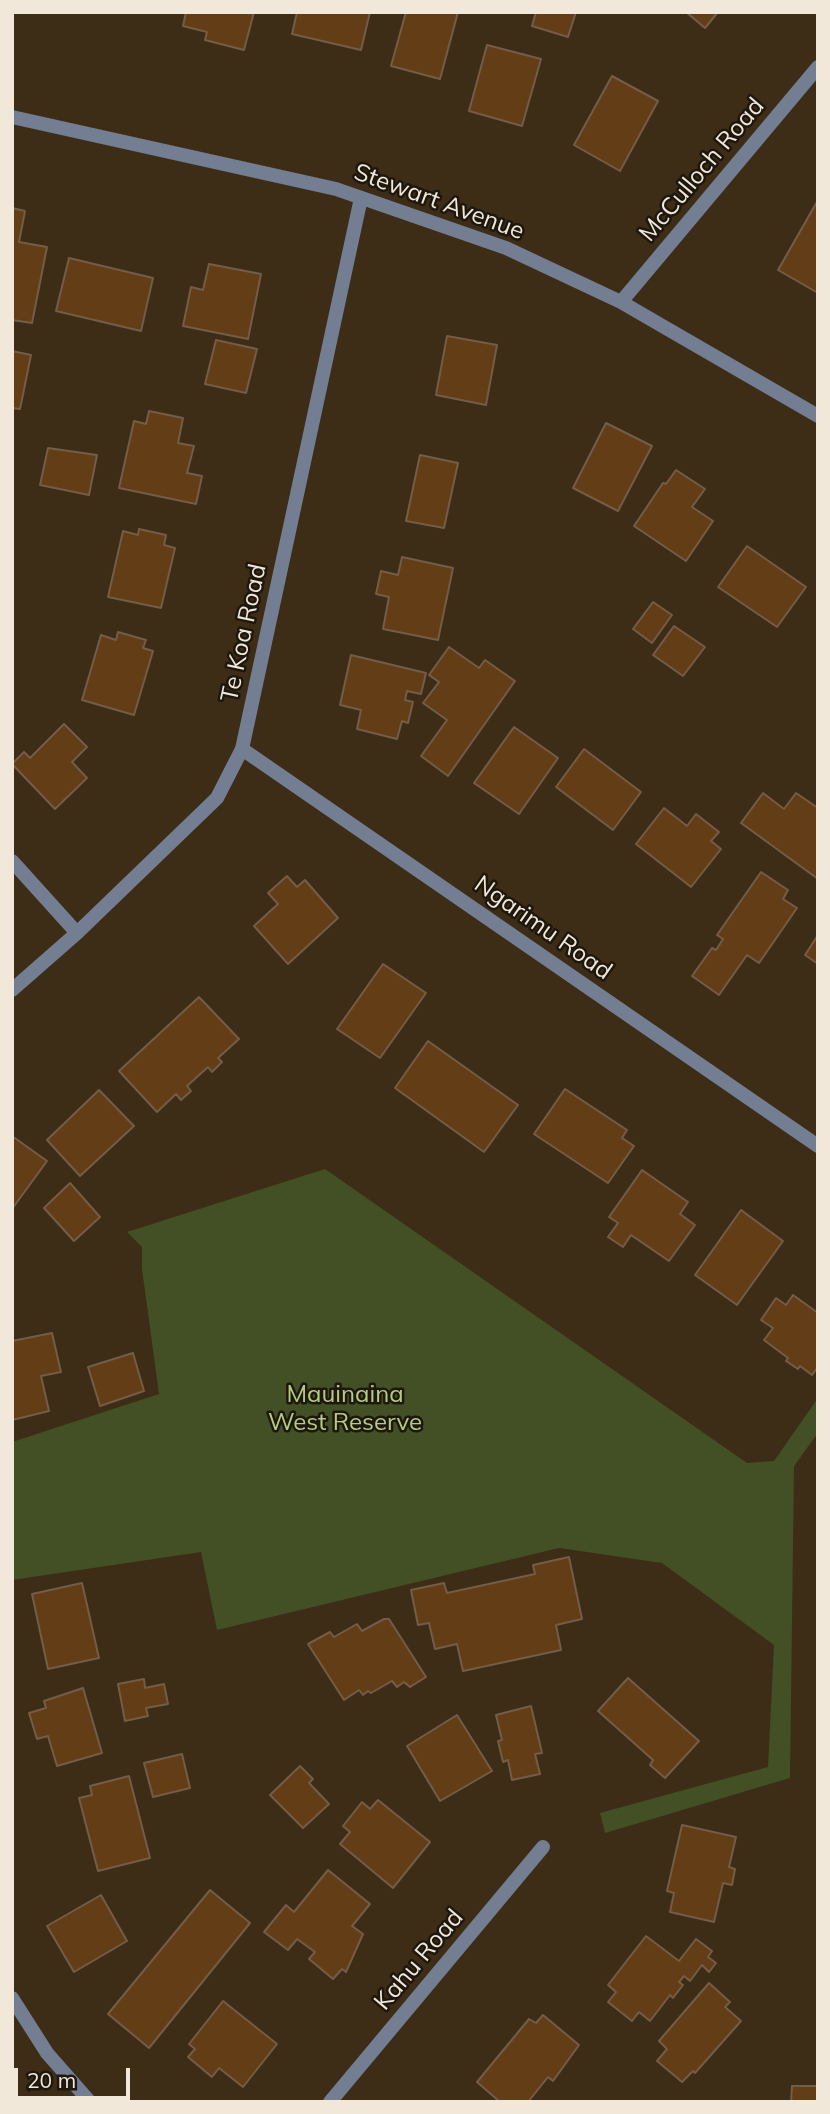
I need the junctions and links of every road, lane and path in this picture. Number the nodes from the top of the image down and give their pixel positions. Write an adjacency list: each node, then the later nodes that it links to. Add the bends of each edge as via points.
1 (818, 67): 4 (street, McCulloch Road)
2 (12, 117): 3 (street, Stewart Avenue)
3 (361, 198): 4 (street, Stewart Avenue, via 506,248); 6 (street, Te Koa Road)
4 (621, 302): 5 (street, Stewart Avenue)
5 (818, 416)
6 (242, 748): 8 (street, Te Koa Road, via 217,798); 10 (street, Ngarimu Road)
7 (12, 861): 8 (street)
8 (77, 933): 9 (street, Te Koa Road)
9 (12, 990)
10 (818, 1146)
11 (543, 1847): 14 (street, Kahu Road)
12 (12, 1998): 13 (street, via 47,2053)
13 (90, 2102)
14 (330, 2102)

